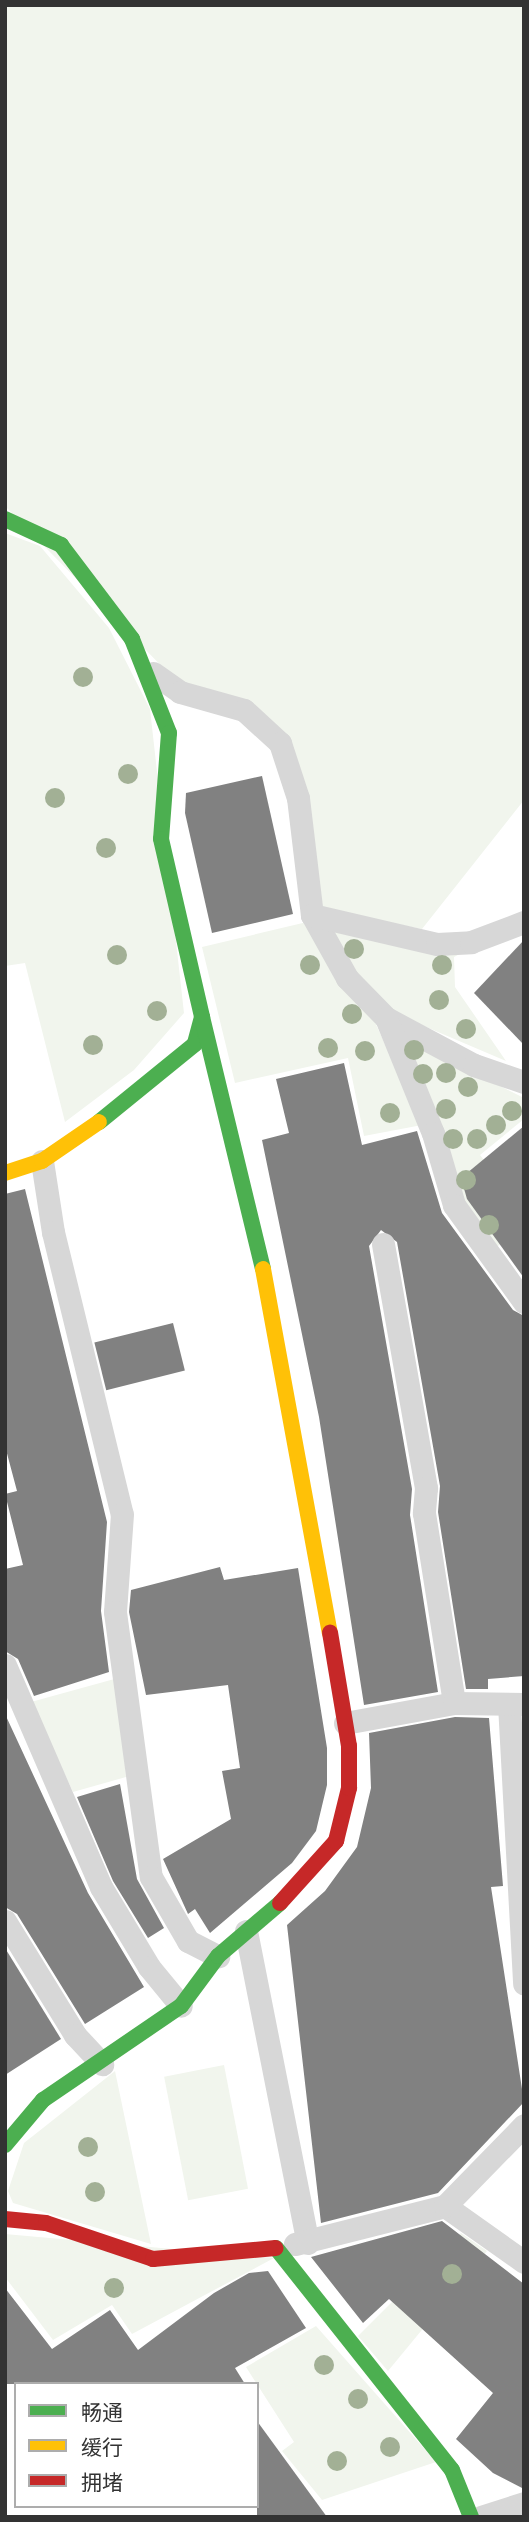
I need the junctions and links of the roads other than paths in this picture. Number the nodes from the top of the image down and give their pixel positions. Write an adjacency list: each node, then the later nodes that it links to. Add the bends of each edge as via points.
1 (5, 519): 2 (street, via 61,545)
2 (149, 669): 3 (lane, via 180,692 244,710 279,743 298,798); 5 (street, via 169,733 161,839)
3 (312, 915): 4 (lane, via 438,944 471,942); 6 (lane, via 347,978)
4 (524, 922)
5 (201, 1017): 8 (street, via 195,1044 85,1134); 15 (street, via 264,1269)
6 (386, 1018): 7 (lane, via 474,1065); 11 (lane, via 433,1133 454,1205)
7 (524, 1082)
8 (43, 1161): 9 (street); 18 (lane, via 53,1232 122,1514 115,1612 151,1877 188,1941)
9 (5, 1173)
10 (383, 1244): 13 (lane, via 426,1488 424,1513)
11 (524, 1302)
12 (5, 1665): 20 (lane, via 101,1887 149,1967)
13 (454, 1703): 14 (lane); 15 (lane)
14 (516, 1704): 19 (lane)
15 (345, 1723): 17 (street, via 349,1788 336,1840 308,1878)
16 (5, 1921): 21 (lane, via 75,2035)
17 (246, 1931): 18 (street); 26 (lane)
18 (218, 1956): 20 (street)
19 (524, 1984)
20 (181, 2006): 21 (street)
21 (102, 2064): 23 (street, via 43,2100)
22 (524, 2125): 24 (lane)
23 (8, 2134)
24 (445, 2206): 26 (lane); 28 (lane)
25 (5, 2219): 27 (street, via 46,2223 153,2259)
26 (308, 2243): 27 (lane)
27 (279, 2248): 30 (street, via 324,2316 370,2362 453,2470)
28 (524, 2262)
29 (524, 2502): 31 (lane)
30 (471, 2517)
31 (481, 2517)

